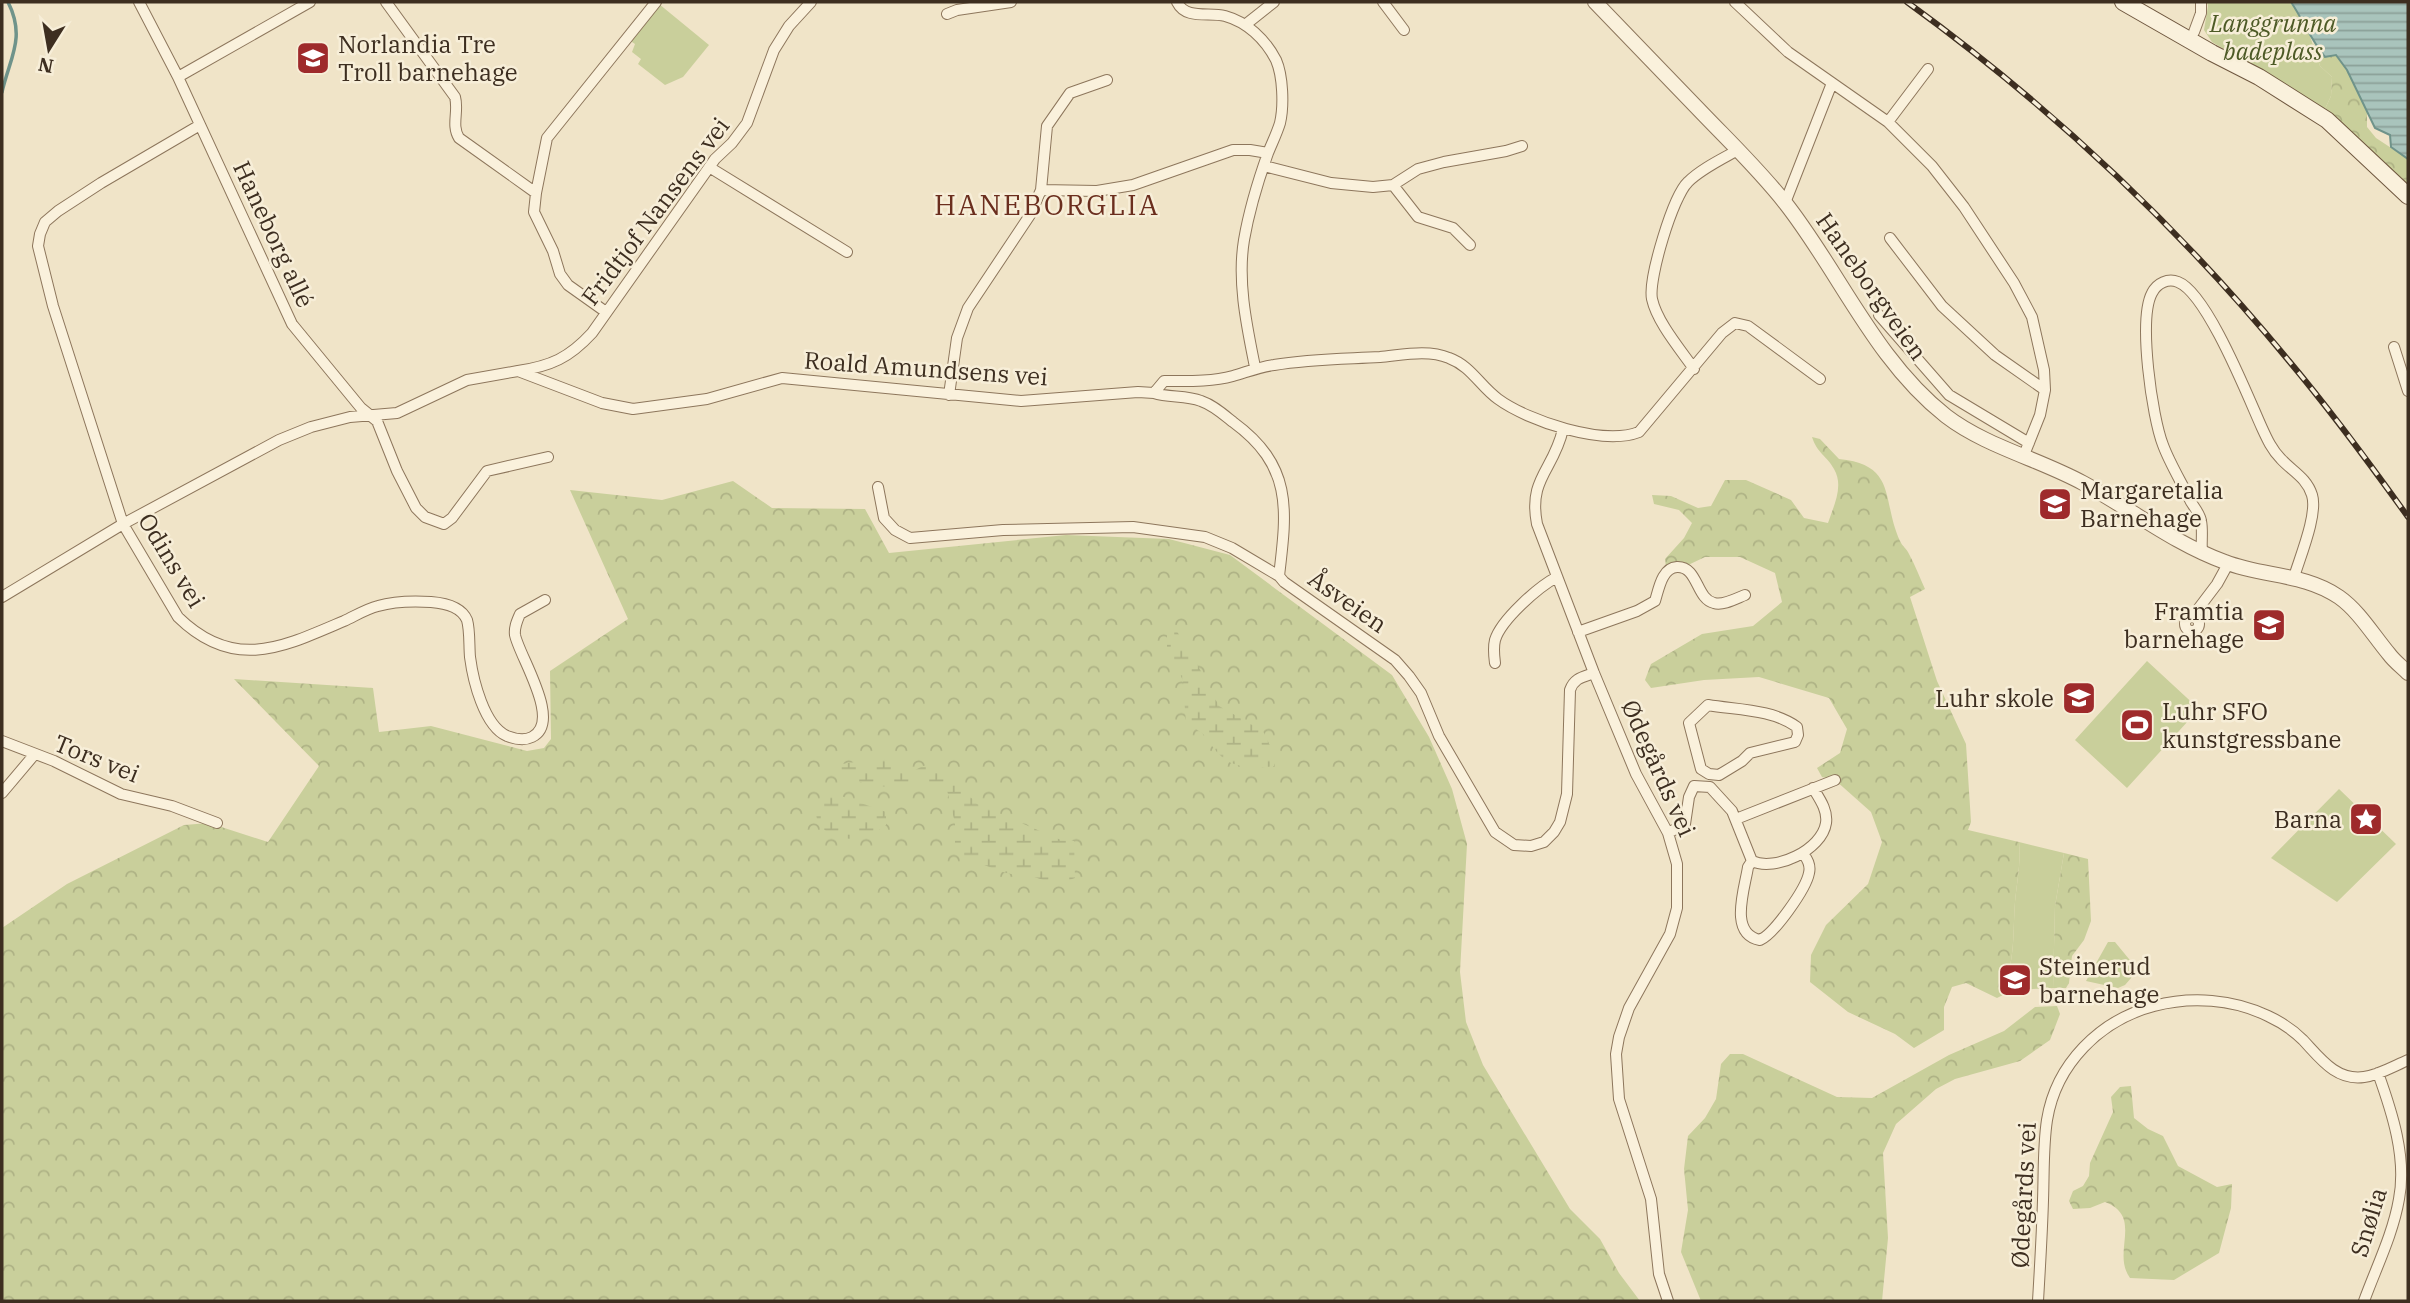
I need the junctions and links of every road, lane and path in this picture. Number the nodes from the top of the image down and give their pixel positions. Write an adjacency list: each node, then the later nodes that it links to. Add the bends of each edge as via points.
1 (139, 2): 20 (street, Haneborg allé)
2 (310, 2): 20 (street)
3 (386, 2): 32 (street, via 455,97 454,127 459,138)
4 (656, 2): 32 (street, via 547,138)
5 (811, 2): 29 (street, Fridtjof Nansens vei, via 774,50 747,123)
6 (1011, 2): 15 (street)
7 (1177, 2): 16 (street, via 1184,11 1221,15)
8 (1274, 2): 16 (street)
9 (1383, 2): 17 (street)
10 (1595, 2): 26 (street, Haneborgveien)
11 (1735, 2): 22 (street, via 1788,52)
12 (2123, 2): 18 (main road)
13 (2134, 2): 18 (main road)
14 (2201, 2): 18 (street)
15 (947, 14)
16 (1245, 25): 27 (street, via 1278,64 1280,122)
17 (1404, 30)
18 (2193, 38): 33 (main road, via 2327,120)
19 (1927, 69): 23 (street)
20 (178, 77): 24 (street, Haneborg allé)
21 (1107, 80): 31 (street, via 1070,93 1047,126)
22 (1832, 83): 23 (street); 34 (street)
23 (1888, 122): 45 (street, via 1932,166 2014,283 2042,351)
24 (200, 125): 49 (street, Haneborg allé, via 292,324); 54 (street, Odins vei, via 58,211 40,234 41,262 53,306)
25 (1522, 146): 30 (street, via 1419,169)
26 (1738, 150): 34 (street, Haneborgveien); 42 (street, via 1686,183 1655,268 1651,298)
27 (1268, 153): 28 (street); 31 (street, via 1233,150 1133,185 1097,191)
28 (1264, 166): 30 (street, via 1331,183); 41 (street, via 1242,259)
29 (709, 167): 37 (street); 38 (street, Fridtjof Nansens vei)
30 (1393, 185): 36 (street, via 1418,217 1452,228)
31 (1041, 190): 48 (street, via 1030,215 968,307 957,338)
32 (536, 192): 38 (street, via 534,212 560,274)
33 (2408, 196)
34 (1785, 203): 51 (street, Haneborgveien, via 1854,309 1914,385 1959,425)
35 (1890, 238): 45 (street, via 1942,306 1995,355)
36 (1470, 245)
37 (847, 252)
38 (606, 312): 43 (street, Fridtjof Nansens vei, via 575,351 542,368)
39 (1879, 315): 51 (street, via 1949,395)
40 (2394, 348): 46 (street)
41 (1255, 368): 47 (street, Roald Amundsens vei, via 1206,381 1164,380); 50 (street, Roald Amundsens vei, via 1312,359 1438,355 1471,370 1511,408)
42 (1693, 369): 44 (street, via 1722,333 1740,323); 50 (street, Roald Amundsens vei, via 1639,432 1621,436)
43 (520, 373): 48 (street, Roald Amundsens vei, via 602,403 633,409 708,399 782,378); 49 (street, Fridtjof Nansens vei, via 467,380 397,413)
44 (1820, 379)
45 (2045, 390): 51 (street)
46 (2408, 391)
47 (1154, 393): 48 (street, Roald Amundsens vei, via 1021,401); 57 (street, via 1209,404 1265,450 1284,497)
48 (949, 395)
49 (372, 416): 52 (street, Haneborg allé, via 408,498 425,517 440,524 452,518 487,471); 54 (street, Fridtjof Nansens vei, via 311,427 279,440)
50 (1563, 429): 58 (street, Ødegårds vei, via 1535,500 1537,524)
51 (2026, 449): 55 (street, Haneborgveien, via 2169,537)
52 (548, 457)
53 (878, 487): 57 (street, Åsveien, via 884,518 910,538 1133,527 1205,537)
54 (123, 523): 61 (street, Fridtjof Nansens vei); 62 (street, Odins vei, via 178,617 205,638 235,650 269,650 377,606 407,602 447,604 458,610 467,619 475,685 491,721 501,733 516,739 535,736 542,723 539,695 515,626 520,614)
55 (2202, 552): 56 (street, Haneborgveien); 59 (street, via 2201,520 2156,424 2148,365 2149,300 2152,291 2169,281 2186,287 2203,306 2272,449 2312,494 2312,511)
56 (2228, 564): 59 (street, Haneborgveien); 63 (street)
57 (1279, 576): 66 (street, Åsveien, via 1395,660 1409,676 1495,832 1514,845 1544,842 1560,822 1567,793 1570,690 1577,680)
58 (1557, 577): 64 (street, Ødegårds vei); 65 (street, via 1536,590 1500,630 1494,644)
59 (2294, 577): 67 (street, Haneborgveien, via 2342,598)
60 (1745, 595): 64 (street, via 1711,603 1690,572 1674,567 1665,574 1655,601)
61 (2, 597)
62 (545, 600)
63 (2192, 617)
64 (1578, 632): 66 (street, Ødegårds vei)
65 (1495, 663)
66 (1594, 673): 76 (street, Ødegårds vei, via 1636,774)
67 (2408, 673)
68 (2, 741): 69 (street, Tors vei)
69 (34, 755): 73 (street); 75 (street, Tors vei, via 121,793)
70 (1707, 780): 70 (street, via 1751,753 1795,742 1797,727 1750,710 1708,705 1689,723); 74 (street); 76 (street, via 1691,791 1685,824)
71 (1835, 780): 72 (street)
72 (1813, 788): 74 (street); 77 (street, via 1826,823 1820,840)
73 (2, 793)
74 (1736, 819): 78 (street)
75 (217, 823)
76 (1668, 833): 81 (street, Ødegårds vei, via 1678,864 1677,908 1664,949 1624,1023 1616,1071 1619,1099 1651,1199 1657,1260)
77 (1803, 853): 78 (street, via 1773,863); 78 (street, via 1810,863 1804,886 1773,930 1760,940 1746,934 1740,912)
78 (1752, 861)
79 (2408, 1060): 80 (street, Ødegårds vei)
80 (2378, 1073): 82 (street, Ødegårds vei, via 2356,1078 2342,1075 2281,1023 2228,1003 2164,1003 2133,1012 2101,1031 2068,1067 2048,1118); 83 (street, Snølia, via 2398,1144 2402,1181)
81 (1668, 1301)
82 (2038, 1301)
83 (2364, 1301)

